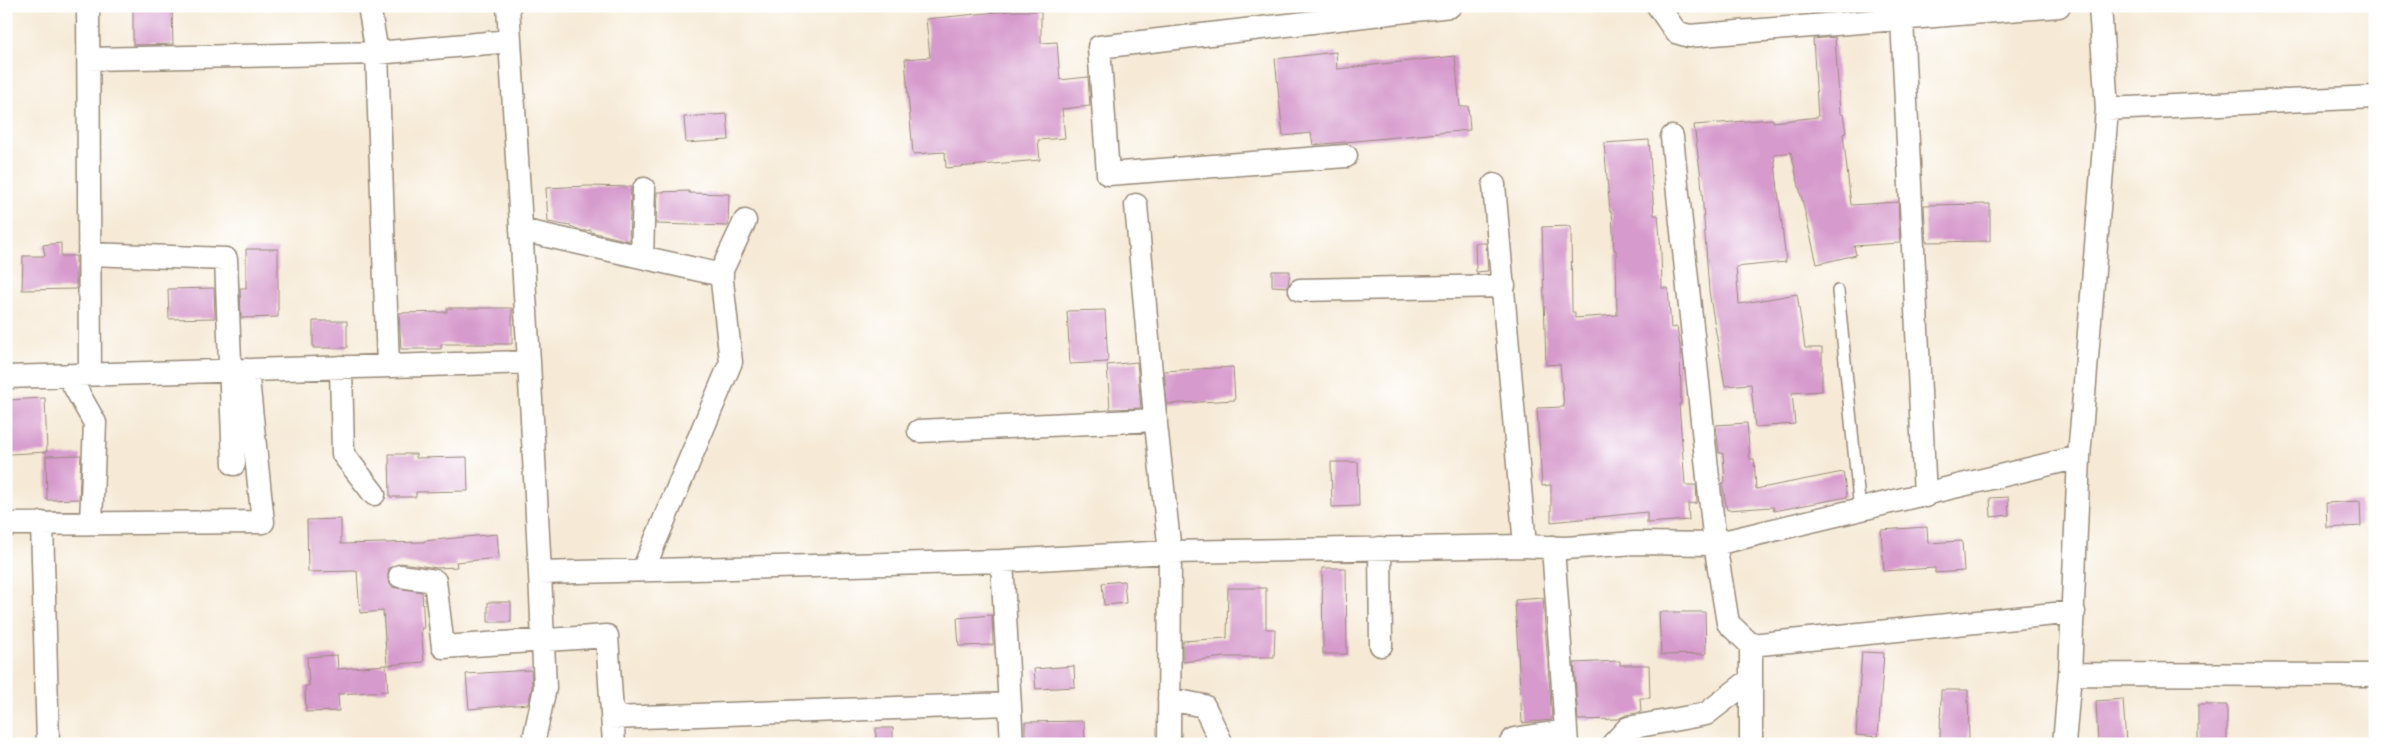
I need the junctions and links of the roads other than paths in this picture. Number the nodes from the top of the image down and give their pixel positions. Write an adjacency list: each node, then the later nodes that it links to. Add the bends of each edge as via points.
1 (88, 6): 12 (street)
2 (369, 6): 11 (street)
3 (508, 6): 10 (street)
4 (1450, 6): 8 (street)
5 (1658, 6): 9 (street, via 1676,32 1689,36)
6 (2058, 6): 9 (street)
7 (2100, 6): 14 (street)
8 (1309, 14): 16 (street, via 1099,47 1108,174)
9 (1902, 19): 40 (street)
10 (510, 41): 11 (street); 21 (street)
11 (377, 53): 12 (street); 29 (street)
12 (89, 59): 22 (street)
13 (2375, 98): 14 (street)
14 (2107, 109): 37 (street)
15 (1672, 137): 45 (street)
16 (1346, 156)
17 (1494, 185): 25 (street)
18 (644, 189): 23 (street)
19 (1136, 205): 35 (street)
20 (745, 220): 24 (street)
21 (521, 230): 23 (street); 28 (street)
22 (89, 254): 31 (street, via 226,259); 32 (street)
23 (642, 257): 24 (street)
24 (722, 275): 51 (street, via 731,362)
25 (1504, 286): 26 (street); 46 (street)
26 (1300, 290)
27 (1838, 291): 41 (lane)
28 (529, 362): 29 (street); 52 (street)
29 (388, 366): 30 (street)
30 (341, 367): 31 (street); 39 (street, via 343,454)
31 (240, 370): 32 (street); 38 (street); 43 (street, via 263,522)
32 (90, 374): 33 (street)
33 (68, 375): 34 (street); 43 (street, via 95,423)
34 (6, 377)
35 (1156, 420): 36 (street); 49 (street)
36 (918, 431)
37 (2079, 457): 40 (street); 54 (street)
38 (234, 464)
39 (374, 494)
40 (1925, 496): 41 (street)
41 (1860, 512): 45 (street)
42 (42, 523): 43 (street); 44 (street); 65 (street)
43 (91, 523)
44 (6, 524)
45 (1715, 544): 47 (street); 57 (street, via 1728,623)
46 (1526, 546): 47 (street); 48 (street)
47 (1553, 547): 64 (street)
48 (1380, 548): 49 (street); 56 (street)
49 (1170, 552): 50 (street); 61 (street)
50 (1002, 560): 51 (street); 62 (street)
51 (644, 570): 52 (street)
52 (540, 573): 55 (street)
53 (400, 576): 55 (street, via 435,581 443,646)
54 (2074, 612): 57 (street); 58 (street)
55 (543, 641): 63 (street, via 607,636); 66 (street, via 545,688)
56 (1381, 645)
57 (1751, 645): 60 (street)
58 (2070, 674): 59 (street); 74 (street)
59 (2375, 676)
60 (1751, 679): 72 (street, via 1706,714 1628,728); 73 (street)
61 (1169, 699): 69 (street); 70 (street, via 1204,706)
62 (1010, 704): 63 (street); 68 (street)
63 (612, 718): 67 (street)
64 (1566, 737): 71 (street, via 1514,739)
65 (48, 744)
66 (533, 744)
67 (614, 744)
68 (1012, 744)
69 (1169, 744)
70 (1222, 744)
71 (1510, 744)
72 (1613, 744)
73 (1751, 744)
74 (2064, 744)

